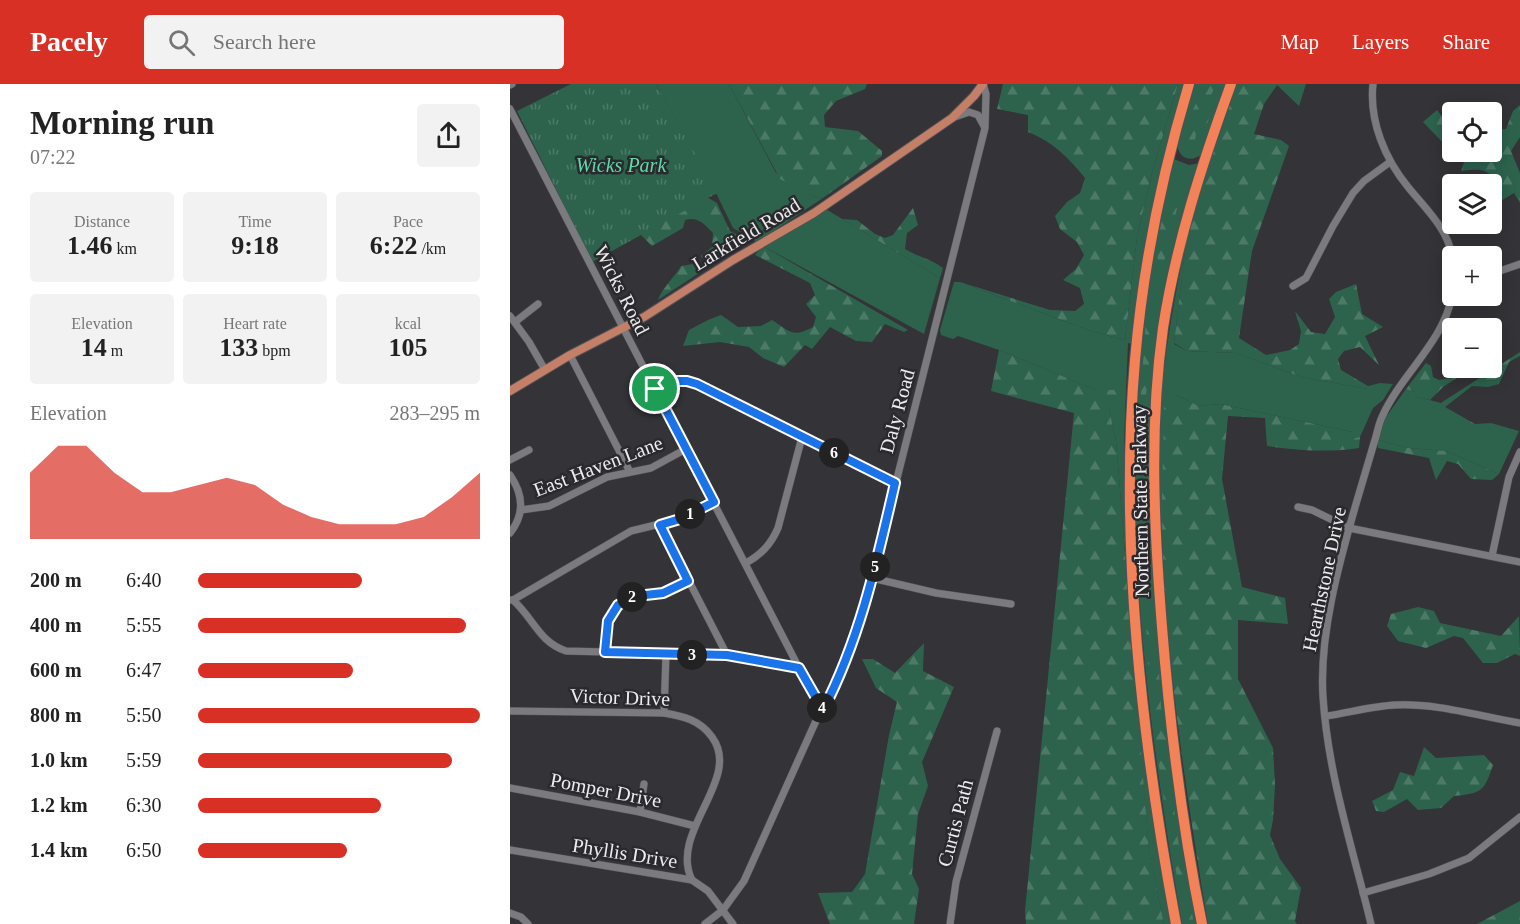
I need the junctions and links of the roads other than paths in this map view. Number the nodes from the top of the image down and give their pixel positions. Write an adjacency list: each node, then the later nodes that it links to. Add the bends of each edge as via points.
1 (983, 84): 6 (main road, Larkfield Road); 7 (street, Daly Road)
2 (1189, 84): 66 (highway, Northern State Parkway, via 1147,263 1134,376 1130,469 1131,545 1141,676)
3 (1231, 84): 67 (highway, Northern State Parkway, via 1194,190 1174,271 1160,356 1154,440 1157,550 1169,701 1185,831)
4 (1373, 84): 8 (street, via 1377,126)
5 (510, 109): 16 (street, Wicks Road)
6 (952, 118): 7 (street, via 969,112 978,115); 16 (main road, Larkfield Road, via 814,213)
7 (985, 128): 28 (street, Daly Road)
8 (1390, 162): 9 (street, via 1436,220); 12 (street, via 1353,194 1306,278)
9 (1449, 246)
10 (1520, 264): 11 (street)
11 (1502, 272)
12 (1293, 286)
13 (538, 304): 15 (street)
14 (1450, 306): 33 (street, Hearthstone Drive, via 1443,324 1382,417)
15 (513, 319): 18 (street)
16 (623, 328): 17 (main road, Larkfield Road); 19 (street, Wicks Road)
17 (570, 355): 18 (main road, Larkfield Road); 26 (street)
18 (545, 370): 20 (main road, Larkfield Road)
19 (655, 389): 21 (street, via 674,381 687,381); 22 (street, Wicks Road)
20 (510, 391)
21 (802, 437): 28 (street); 36 (street, via 773,540)
22 (686, 449): 26 (street, East Haven Lane, via 651,468); 29 (street, Wicks Road)
23 (529, 450): 25 (street)
24 (1520, 452): 35 (street, via 1509,477)
25 (510, 460)
26 (630, 472): 31 (street, East Haven Lane, via 608,477 549,506)
27 (510, 475): 31 (street, via 520,494)
28 (895, 483): 38 (street, Daly Road)
29 (714, 502): 32 (street); 36 (street, Wicks Road)
30 (1298, 507): 33 (street)
31 (521, 510): 34 (street)
32 (660, 525): 39 (street); 40 (street, via 616,538)
33 (1349, 528): 35 (street); 49 (street, Hearthstone Drive, via 1326,627)
34 (510, 533)
35 (1492, 556): 37 (street)
36 (746, 562): 45 (street, Wicks Road)
37 (1520, 562)
38 (872, 578): 41 (street); 46 (street, Daly Road, via 850,651)
39 (688, 581): 42 (street, via 663,593 637,596 618,605 608,621); 44 (street)
40 (512, 600): 42 (street, via 555,647)
41 (1011, 604)
42 (605, 652): 43 (street)
43 (666, 654): 44 (street); 48 (street)
44 (727, 655): 45 (street)
45 (799, 668): 46 (street, Wicks Road)
46 (823, 710): 60 (street, Daly Road, via 744,881)
47 (510, 711): 48 (street, Victor Drive)
48 (664, 713): 56 (street, Victor Drive, via 696,722 716,742 719,767)
49 (1326, 717): 50 (street, via 1394,705 1417,705); 59 (street, Hearthstone Drive, via 1338,797)
50 (1520, 723)
51 (997, 731): 65 (street, Curtis Path, via 956,882)
52 (644, 784): 54 (street)
53 (510, 789): 54 (street, Pomper Drive)
54 (640, 812): 56 (street, Pomper Drive)
55 (1520, 817): 59 (street, via 1469,858)
56 (696, 826): 58 (street, Victor Drive, via 687,851)
57 (510, 850): 58 (street, Phyllis Drive)
58 (692, 880): 60 (street, Phyllis Drive, via 708,891)
59 (1363, 893): 68 (street, Hearthstone Drive)
60 (723, 910): 63 (street, Daly Road); 64 (street, Phyllis Drive)
61 (510, 913): 62 (street)
62 (528, 924)
63 (705, 924)
64 (733, 924)
65 (950, 924)
66 (1176, 924)
67 (1202, 924)
68 (1371, 924)

